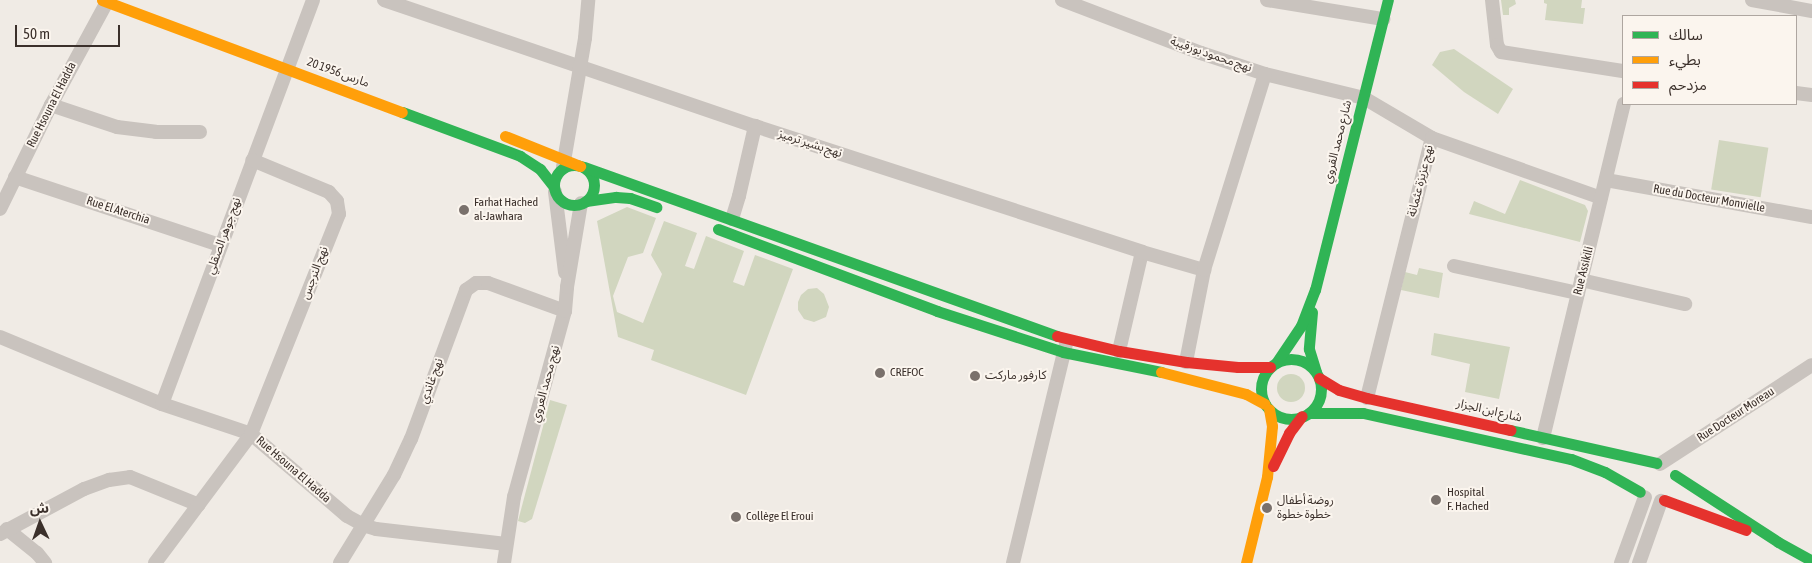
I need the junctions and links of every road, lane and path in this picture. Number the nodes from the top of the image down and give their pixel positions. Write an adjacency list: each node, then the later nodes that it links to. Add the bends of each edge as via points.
1 (313, 0): 12 (street)
2 (384, 0): 13 (street, نهج بشير ترميز)
3 (588, 0): 13 (street)
4 (1062, 0): 15 (street, نهج محمود بورقيبة)
5 (1267, 0): 11 (street)
6 (1388, 0): 11 (main road, شارع محمد القروي)
7 (1492, 0): 14 (street, via 1497,45 1501,52)
8 (1752, 0): 10 (street)
9 (105, 1): 12 (main road, 20 مارس 1956); 19 (street, Rue Hsouna El Hadda)
10 (1812, 11)
11 (1383, 19): 18 (main road, شارع محمد القروي)
12 (290, 60): 25 (street, نهج جوهر الصقلي); 30 (main road, 20 مارس 1956, via 520,156 540,168)
13 (580, 65): 21 (street, نهج بشير ترميز); 26 (street)
14 (1622, 71)
15 (1266, 74): 18 (street, نهج محمود بورقيبة); 41 (street)
16 (1797, 93): 17 (street)
17 (1812, 95)
18 (1364, 98): 24 (street, نهج محمود بورقيبة); 44 (main road, شارع محمد القروي)
19 (51, 105): 22 (street, via 117,127 156,132); 28 (street, Rue Hsouna El Hadda)
20 (1624, 105): 29 (street, Rue Assikili)
21 (755, 126): 36 (street); 39 (street, نهج بشير ترميز)
22 (200, 132)
23 (493, 132): 26 (main road)
24 (1432, 138): 31 (street, نهج عزيزة عثمانة); 55 (street, نهج عزيزة عثمانة)
25 (252, 160): 38 (street, نهج جوهر الصقلي); 59 (street, نهج النرجس, via 329,192 337,201 339,214)
26 (564, 164): 27 (main road); 30 (main road, via 555,177)
27 (582, 166): 32 (main road, via 594,184); 36 (main road)
28 (16, 177): 33 (street, Rue Hsouna El Hadda); 38 (street, Rue El Aterchia)
29 (1606, 180): 31 (street, Rue Assikili); 35 (street, Rue du Docteur Monvielle)
30 (554, 190): 32 (main road, via 563,202); 42 (street)
31 (1601, 198): 43 (street, Rue Assikili)
32 (583, 202): 34 (main road, via 630,198); 42 (street, نهج محمد العروي)
33 (0, 209)
34 (667, 211)
35 (1812, 217)
36 (732, 219): 47 (main road)
37 (703, 224): 50 (main road, via 937,311)
38 (220, 246): 56 (street, نهج جوهر الصقلي)
39 (1142, 252): 41 (street, نهج بشير ترميز); 49 (street)
40 (1454, 266): 43 (street)
41 (1204, 270): 51 (street)
42 (566, 287): 46 (street, نهج محمد العروي)
43 (1580, 287): 45 (street); 60 (street, Rue Assikili)
44 (1315, 290): 52 (main road, شارع محمد القروي, via 1301,326); 54 (main road, شارع محمد القروي, via 1309,349)
45 (1685, 304)
46 (565, 311): 67 (street, نهج غاندي, via 488,283 476,283 466,290 411,440); 70 (street, نهج محمد العروي, via 514,497)
47 (1067, 339): 49 (main road); 50 (street)
48 (1, 340): 56 (street, Rue Hsouna El Hadda)
49 (1119, 351): 51 (main road)
50 (1063, 352): 57 (main road, via 1183,377 1246,394); 76 (street)
51 (1186, 362): 52 (main road, via 1238,367)
52 (1273, 365): 54 (main road, via 1284,360 1302,361); 57 (main road, شارع محمد القروي, via 1261,385)
53 (1812, 365): 61 (street, Rue Docteur Moreau)
54 (1317, 375): 55 (main road, شارع ابن الجزار, via 1339,390); 58 (main road, شارع محمد القروي, via 1320,397)
55 (1367, 398): 60 (main road, شارع ابن الجزار)
56 (162, 404): 59 (street, Rue Hsouna El Hadda)
57 (1267, 406): 58 (main road, via 1284,418); 63 (main road, شارع محمد القروي, via 1272,426)
58 (1306, 414): 63 (main road, شارع محمد القروي, via 1289,433); 64 (main road, via 1363,413 1572,459 1605,472)
59 (251, 434): 66 (street, نهج النرجس); 67 (street, Rue Hsouna El Hadda, via 347,516)
60 (1543, 438): 61 (main road, شارع ابن الجزار)
61 (1658, 464): 62 (main road, via 1668,467); 64 (main road, via 1647,466 1639,476)
62 (1675, 475): 65 (main road, via 1675,490); 69 (main road)
63 (1267, 477): 77 (main road, شارع محمد القروي)
64 (1642, 495): 65 (main road, via 1652,501); 78 (street)
65 (1663, 501): 69 (main road); 79 (street)
66 (199, 505): 68 (street, via 130,477 84,489); 73 (street, نهج النرجس)
67 (362, 525): 70 (street, Rue Hsouna El Hadda); 74 (street, نهج غاندي)
68 (4, 532): 72 (street, via 37,553)
69 (1778, 542): 71 (main road)
70 (506, 544): 75 (street, نهج محمد العروي)
71 (1812, 561)
72 (45, 563)
73 (155, 563)
74 (340, 563)
75 (504, 563)
76 (1013, 563)
77 (1246, 563)
78 (1621, 563)
79 (1639, 563)

